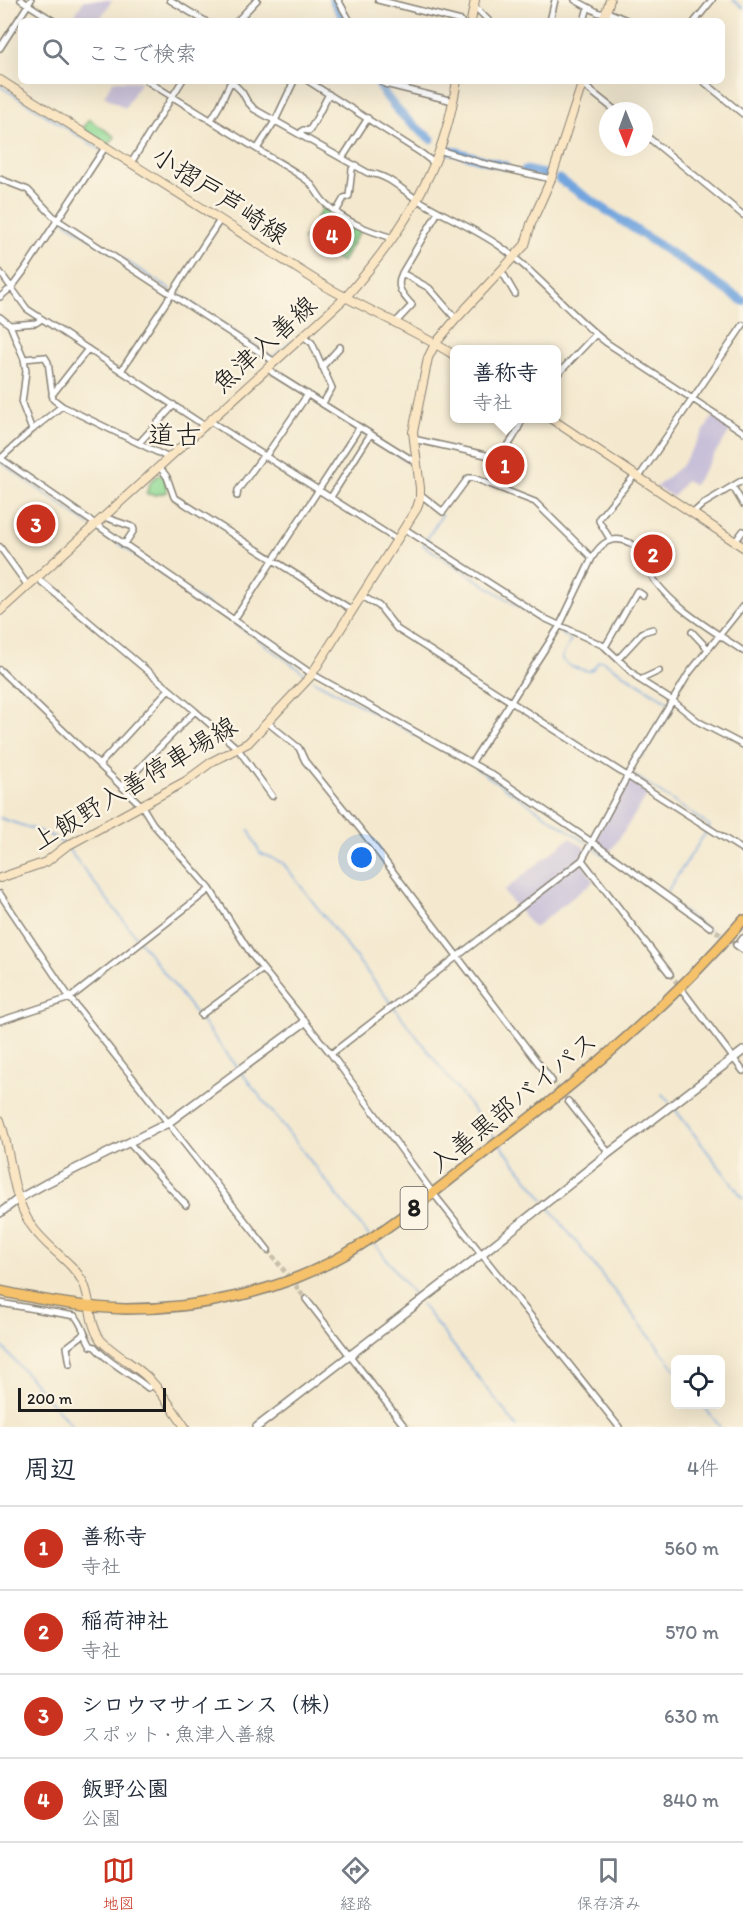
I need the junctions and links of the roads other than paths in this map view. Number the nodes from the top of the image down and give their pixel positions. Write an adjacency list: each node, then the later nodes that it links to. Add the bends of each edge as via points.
1 (21, 0): 10 (street)
2 (170, 0): 16 (street)
3 (257, 0): 17 (street)
4 (338, 0): 18 (street)
5 (378, 0): 19 (street)
6 (555, 0): 22 (street)
7 (575, 0): 12 (street)
8 (610, 0): 13 (main road)
9 (712, 0): 25 (street)
10 (30, 2): 14 (street); 15 (street)
11 (475, 3): 20 (main road); 21 (street)
12 (588, 7): 13 (street); 23 (street)
13 (604, 17): 24 (street, via 609,13)
14 (20, 18)
15 (50, 18)
16 (200, 18)
17 (240, 18)
18 (348, 18)
19 (449, 18)
20 (472, 18)
21 (487, 18)
22 (550, 18)
23 (585, 18)
24 (622, 18)
25 (697, 18)
26 (18, 20): 27 (street)
27 (0, 48)
28 (0, 80): 50 (main road, 小摺戸芦崎線)
29 (152, 84): 41 (street)
30 (180, 84): 41 (street)
31 (230, 84): 46 (street)
32 (234, 84): 47 (street, via 254,109)
33 (292, 84): 47 (street)
34 (313, 84): 40 (street)
35 (386, 84): 42 (street)
36 (456, 84): 42 (main road, 魚津入善線)
37 (582, 84): 58 (main road, 上飯野入善停車場線)
38 (585, 84): 43 (street)
39 (707, 84): 44 (street)
40 (330, 94): 45 (street); 48 (street, via 309,131)
41 (172, 96): 46 (street); 54 (street)
42 (453, 101): 52 (main road, 魚津入善線)
43 (606, 102)
44 (743, 114)
45 (368, 118): 53 (street); 55 (street)
46 (211, 120): 51 (street)
47 (274, 121): 48 (street); 51 (street)
48 (300, 134): 53 (street)
49 (653, 141): 62 (street)
50 (106, 146): 54 (main road, 小摺戸芦崎線); 63 (street)
51 (256, 149): 60 (street, via 308,182)
52 (439, 150): 55 (main road, 魚津入善線); 58 (street)
53 (343, 157): 56 (street)
54 (131, 163): 64 (main road, 小摺戸芦崎線)
55 (434, 164): 59 (main road, 魚津入善線)
56 (356, 165): 59 (street, via 386,177); 60 (street, via 352,169 349,196)
57 (0, 179): 63 (street, via 28,190)
58 (551, 179): 66 (main road, 上飯野入善停車場線, via 525,245)
59 (417, 200): 61 (street); 65 (main road, 魚津入善線)
60 (336, 212): 65 (street, via 362,228)
61 (438, 212): 66 (street); 69 (street)
62 (743, 215)
63 (56, 219): 70 (street); 71 (street)
64 (220, 220): 71 (street); 74 (main road, 小摺戸芦崎線)
65 (393, 238): 74 (main road, 魚津入善線)
66 (514, 257): 67 (main road, 上飯野入善停車場線); 81 (street)
67 (501, 270): 72 (street); 77 (main road, 上飯野入善停車場線)
68 (0, 272): 70 (street)
69 (402, 273): 77 (street, via 429,288); 78 (street, via 401,294 412,304)
70 (12, 287): 73 (street); 76 (street, via 27,309)
71 (171, 293): 88 (street); 90 (street)
72 (515, 294)
73 (0, 297)
74 (345, 298): 78 (main road, 小摺戸芦崎線); 82 (main road, 魚津入善線)
75 (0, 317): 79 (street)
76 (42, 319): 79 (street); 85 (street)
77 (456, 319): 83 (main road, 上飯野入善停車場線)
78 (395, 323): 83 (main road, 小摺戸芦崎線)
79 (10, 325): 87 (street)
80 (743, 325): 94 (street)
81 (596, 334): 91 (street); 94 (street)
82 (303, 336): 88 (main road, 魚津入善線); 89 (street, via 312,343)
83 (435, 344): 86 (main road, 小摺戸芦崎線); 105 (main road, 上飯野入善停車場線, via 424,372)
84 (340, 347): 89 (street)
85 (88, 349): 90 (street); 92 (street)
86 (450, 353)
87 (24, 359): 92 (street, via 45,357); 102 (street, via 22,404)
88 (271, 365): 93 (street, via 273,373); 100 (main road, 魚津入善線)
89 (322, 367): 95 (street, via 332,388)
90 (121, 370): 96 (street)
91 (561, 371)
92 (52, 394): 97 (street)
93 (308, 394): 95 (street); 107 (street)
94 (693, 399): 103 (street); 112 (street)
95 (323, 403): 101 (street)
96 (174, 405): 100 (street); 106 (street)
97 (62, 406): 102 (street); 106 (street)
98 (520, 423): 105 (street, via 510,443 495,456)
99 (558, 423): 112 (main road)
100 (207, 424): 107 (street); 109 (main road, 魚津入善線)
101 (359, 428): 104 (street); 115 (street)
102 (32, 430): 108 (street)
103 (743, 432)
104 (370, 435): 110 (street); 118 (street)
105 (413, 439): 110 (main road, 上飯野入善停車場線)
106 (140, 442): 109 (street)
107 (264, 457): 115 (street); 117 (street)
108 (0, 458): 122 (street)
109 (169, 458): 111 (main road, 魚津入善線)
110 (417, 463): 116 (main road, 上飯野入善停車場線)
111 (159, 466): 121 (main road, 魚津入善線); 132 (street, via 174,497)
112 (637, 476): 120 (main road); 125 (street, via 599,518)
113 (743, 480): 114 (street)
114 (733, 487): 119 (street); 120 (street)
115 (318, 489): 118 (street); 132 (street)
116 (420, 494): 123 (main road, 上飯野入善停車場線); 131 (street, via 443,512 468,478 474,478 535,502)
117 (237, 496)
118 (331, 497): 126 (street)
119 (743, 504)
120 (692, 513): 127 (main road)
121 (104, 517): 122 (main road, 魚津入善線); 128 (street, via 133,527)
122 (96, 524): 128 (street); 133 (main road, 魚津入善線)
123 (405, 529): 126 (main road, 上飯野入善停車場線); 141 (street)
124 (743, 531): 127 (street)
125 (610, 539): 131 (street); 144 (street, via 636,548 667,596)
126 (397, 540): 136 (main road, 上飯野入善停車場線)
127 (735, 542): 129 (main road)
128 (124, 544): 140 (street)
129 (743, 547)
130 (0, 548): 134 (street)
131 (592, 558): 141 (street)
132 (274, 560): 138 (street); 140 (street)
133 (37, 578): 134 (main road, 魚津入善線); 153 (street)
134 (28, 586): 139 (main road, 魚津入善線)
135 (644, 595): 145 (street, via 637,591)
136 (362, 596): 138 (main road, 上飯野入善停車場線); 154 (street, via 379,606 397,629)
137 (743, 606): 144 (street)
138 (352, 610): 151 (main road, 上飯野入善停車場線)
139 (0, 611)
140 (234, 620): 151 (street)
141 (559, 627): 145 (street); 154 (street)
142 (653, 629): 148 (street, via 643,632)
143 (693, 632): 146 (street)
144 (720, 635): 146 (street); 147 (street)
145 (604, 647): 148 (street)
146 (708, 649): 155 (street)
147 (743, 651)
148 (618, 660): 152 (street)
149 (0, 670): 161 (street)
150 (659, 671): 152 (street)
151 (312, 674): 157 (main road, 上飯野入善停車場線); 160 (street)
152 (640, 680): 155 (street)
153 (169, 689): 156 (street); 161 (street)
154 (511, 701): 160 (street); 162 (street)
155 (673, 701): 158 (street, via 699,722); 162 (street)
156 (195, 711): 159 (street); 163 (street)
157 (267, 722): 159 (main road, 上飯野入善停車場線); 178 (street, via 299,748 305,761)
158 (743, 745)
159 (238, 749): 164 (street); 165 (main road, 上飯野入善停車場線)
160 (472, 762): 166 (street)
161 (99, 765): 163 (street)
162 (628, 775): 166 (street); 167 (street)
163 (122, 786): 165 (street)
164 (272, 796)
165 (142, 806): 169 (main road, 上飯野入善停車場線, via 69,845 46,862); 170 (street)
166 (592, 842): 168 (street); 173 (street)
167 (743, 850)
168 (582, 860): 178 (street); 180 (street)
169 (0, 878)
170 (210, 889): 179 (street); 182 (street)
171 (1, 898): 182 (street)
172 (743, 920): 196 (highway, 入善黒部バイパス / 8, via 664,1003 601,1061)
173 (710, 927)
174 (743, 938): 175 (street)
175 (743, 944)
176 (736, 945): 177 (street)
177 (743, 950)
178 (456, 957): 187 (street); 190 (street)
179 (263, 969): 183 (street); 185 (street)
180 (670, 974)
181 (683, 991): 188 (street)
182 (70, 998): 184 (street); 193 (street)
183 (201, 1015)
184 (0, 1021)
185 (305, 1022): 187 (street); 193 (street)
186 (743, 1051): 188 (street)
187 (331, 1054): 196 (street)
188 (733, 1058): 189 (street); 195 (street)
189 (743, 1071)
190 (552, 1081)
191 (568, 1101): 195 (street)
192 (0, 1120): 197 (main road)
193 (168, 1123): 194 (street); 200 (street)
194 (130, 1144): 197 (street); 198 (street)
195 (609, 1153): 201 (street)
196 (434, 1193): 201 (street); 205 (highway, 入善黒部バイパス / 8, via 342,1257 269,1287 168,1307)
197 (18, 1199): 199 (street); 205 (main road, via 38,1235 84,1284)
198 (186, 1205)
199 (0, 1213)
200 (268, 1250)
201 (483, 1253): 207 (street); 213 (street)
202 (0, 1291): 205 (highway, 入善黒部バイパス / 8)
203 (306, 1299): 207 (street)
204 (0, 1303): 206 (street, via 75,1316)
205 (88, 1306): 209 (main road, via 101,1341)
206 (84, 1334): 208 (street, via 67,1347); 209 (street, via 107,1359 148,1388)
207 (350, 1355): 211 (street); 212 (street)
208 (70, 1364)
209 (154, 1385): 210 (main road)
210 (185, 1427)
211 (257, 1427)
212 (405, 1427)
213 (619, 1427)

